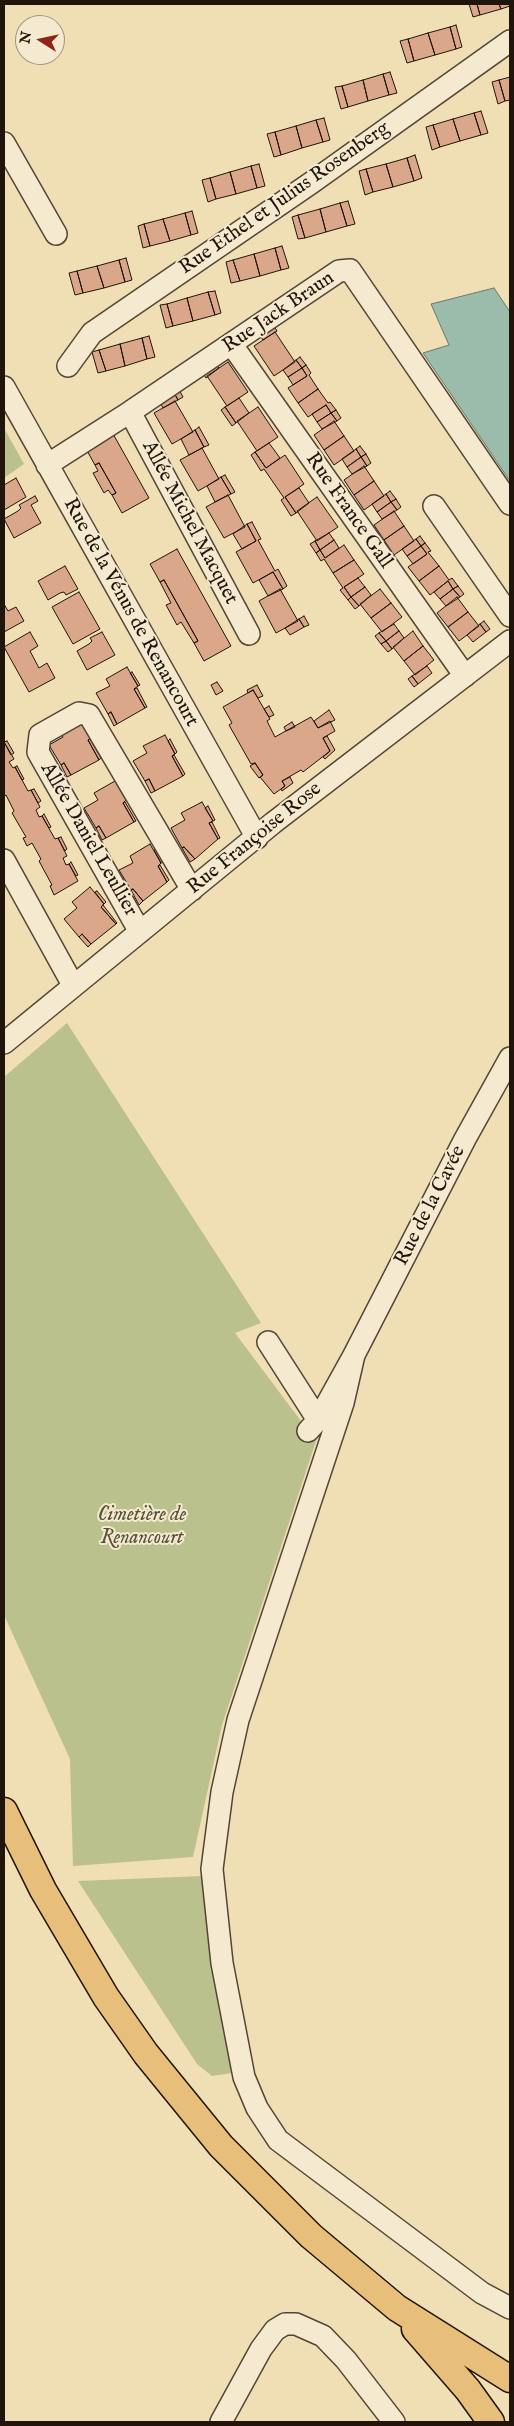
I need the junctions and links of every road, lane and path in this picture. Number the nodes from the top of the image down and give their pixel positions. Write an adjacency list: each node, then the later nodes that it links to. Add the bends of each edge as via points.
1 (510, 41): 5 (street, Rue Ethel et Julius Rosenberg, via 92,333)
2 (4, 143): 3 (street)
3 (56, 234)
4 (232, 344): 7 (street, Rue Jack Braun); 9 (street, Rue Jack Braun, via 339,271 350,270); 14 (street, Rue France Gall)
5 (68, 366)
6 (4, 387): 8 (street, Rue de la Vénus de Renancourt)
7 (130, 412): 8 (street, Rue Jack Braun); 12 (street, Allée Michel Macquet)
8 (47, 465): 15 (street, Rue de la Vénus de Renancourt)
9 (510, 504)
10 (434, 506): 11 (street)
11 (510, 616)
12 (248, 634)
13 (510, 641): 14 (street, Rue Françoise Rose)
14 (465, 676): 15 (street, Rue Françoise Rose)
15 (257, 838): 17 (street, Rue Françoise Rose)
16 (4, 860): 19 (street)
17 (192, 890): 18 (street, Rue Françoise Rose); 18 (street, Allée Daniel Leullier, via 88,715 79,713 40,734 38,752)
18 (140, 932): 19 (street, Rue Françoise Rose)
19 (73, 985): 20 (street, Rue Françoise Rose)
20 (4, 1043)
21 (510, 1058): 23 (street, Rue de la Cavée)
22 (268, 1342): 23 (street, via 313,1425)
23 (354, 1355): 26 (street, via 343,1403 238,1720 222,1792 212,1869 222,1963 244,2077 257,2108 278,2140 482,2293)
24 (4, 1811): 25 (main road, via 73,1944 146,2054 222,2146 263,2189 311,2236)
25 (397, 2308): 27 (main road); 30 (main road, via 468,2390)
26 (510, 2308)
27 (510, 2379)
28 (221, 2422): 29 (street, via 261,2349 275,2330 285,2324 296,2324 323,2336)
29 (394, 2422)
30 (491, 2422)

